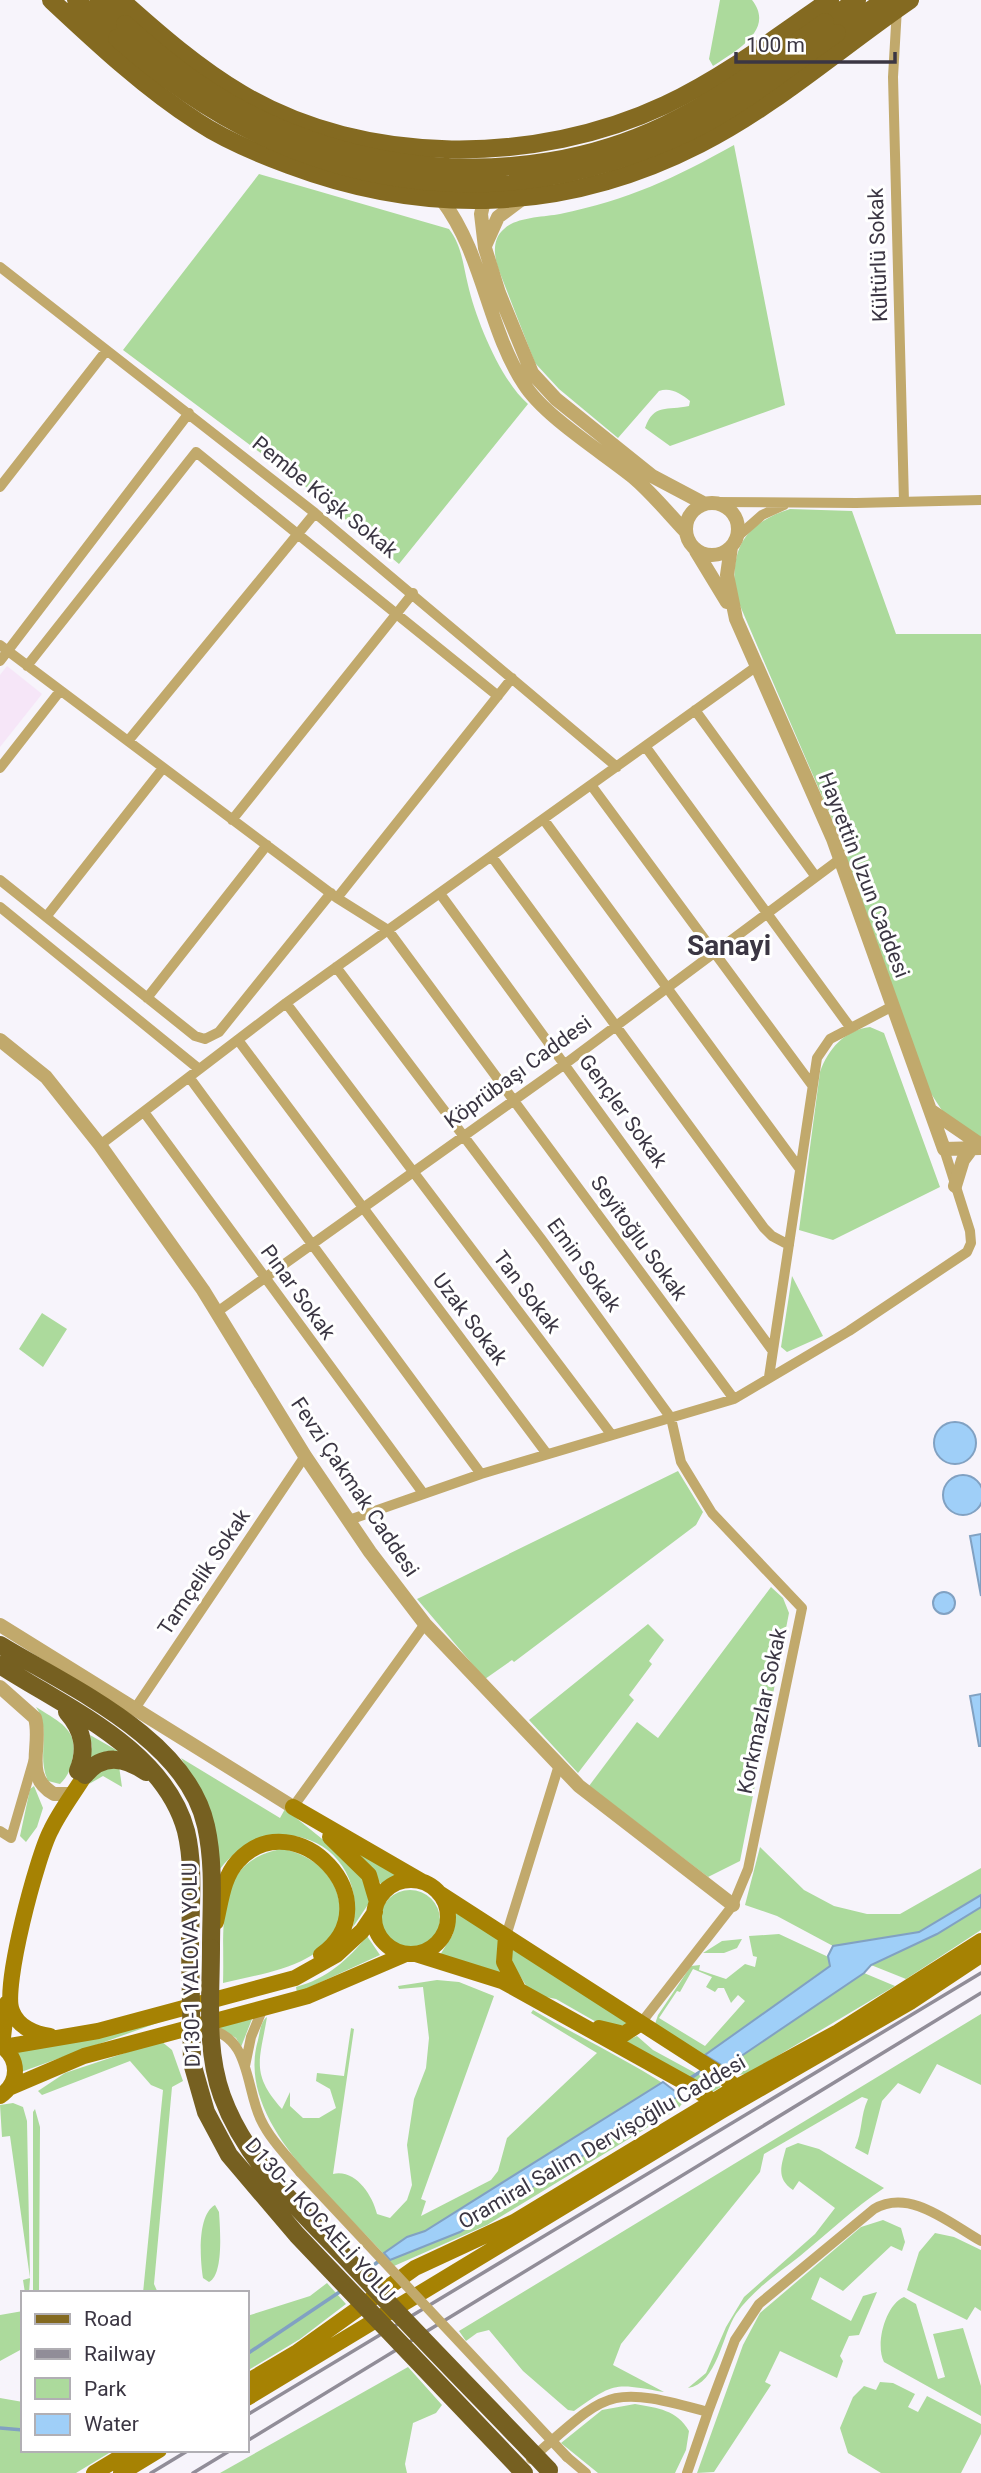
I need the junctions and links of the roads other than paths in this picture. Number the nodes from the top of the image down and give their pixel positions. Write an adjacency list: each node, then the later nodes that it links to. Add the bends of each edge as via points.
1 (51, 0): 14 (main road, via 199,123 271,158)
2 (76, 0): 9 (main road)
3 (99, 0): 9 (main road)
4 (121, 0): 11 (main road, via 196,64 244,95 295,120)
5 (830, 0): 10 (main road, via 737,64 664,105 581,135)
6 (857, 0): 8 (main road)
7 (897, 3): 8 (main road); 15 (main road, via 742,119 701,144 613,180); 26 (street, Kültürlü Sokak, via 893,77)
8 (831, 27): 9 (main road, bridge, via 718,115 663,143 582,171 460,184 372,175 287,149 183,92)
9 (121, 31)
10 (533, 143): 12 (main road); 15 (main road, via 524,156 522,172 528,186)
11 (396, 145): 13 (main road); 14 (main road, via 402,155 400,171 391,184)
12 (482, 148): 13 (main road); 18 (main road, via 494,176)
13 (449, 149): 17 (main road, via 435,174 434,188)
14 (374, 191): 17 (main road)
15 (542, 195): 16 (main road)
16 (522, 199): 18 (main road); 19 (street, via 498,217)
17 (442, 200): 18 (main road); 29 (street, via 474,256 525,387 636,480)
18 (484, 201): 19 (street)
19 (485, 248): 27 (street, via 525,358 542,385 652,476)
20 (0, 267): 21 (street, Pembe Köşk Sokak)
21 (106, 351): 22 (street, Pembe Köşk Sokak); 23 (street)
22 (189, 413): 28 (street, Pembe Köşk Sokak); 36 (street)
23 (0, 487)
24 (981, 500): 26 (street)
25 (793, 502): 26 (street); 27 (street); 31 (street, via 773,508)
26 (904, 502)
27 (707, 503): 29 (street, via 689,514); 31 (street, via 720,504 734,514)
28 (315, 513): 30 (street); 33 (street, Pembe Köşk Sokak)
29 (685, 531): 32 (street)
30 (298, 534): 34 (street); 38 (street, via 196,452); 44 (street)
31 (734, 542): 32 (street, via 716,555); 35 (street, via 727,575)
32 (695, 551): 35 (street)
33 (413, 593): 34 (street); 40 (street, Pembe Köşk Sokak)
34 (396, 614): 42 (street); 50 (street)
35 (736, 619): 39 (street, Hayrettin Uzun Caddesi)
36 (4, 649): 37 (street); 38 (street)
37 (0, 662)
38 (27, 666): 41 (street)
39 (757, 666): 43 (street); 54 (street, Hayrettin Uzun Caddesi)
40 (512, 678): 42 (street); 46 (street, Pembe Köşk Sokak)
41 (60, 691): 44 (street); 47 (street)
42 (498, 696): 57 (street)
43 (695, 710): 45 (street); 55 (street)
44 (128, 741): 48 (street)
45 (645, 746): 46 (street); 60 (street)
46 (617, 766): 49 (street)
47 (0, 768)
48 (163, 768): 50 (street); 61 (street)
49 (591, 785): 51 (street); 63 (street)
50 (232, 820): 52 (street)
51 (544, 820): 53 (street); 65 (street)
52 (267, 845): 57 (street); 66 (street)
53 (492, 857): 58 (street); 69 (street)
54 (840, 859): 55 (street, Köprübaşı Caddesi); 68 (street, Hayrettin Uzun Caddesi)
55 (816, 877): 60 (street, Köprübaşı Caddesi)
56 (0, 880): 61 (street)
57 (334, 895): 62 (street); 66 (street, via 214,1037 195,1036)
58 (441, 895): 62 (street); 73 (street, Gençler Sokak)
59 (0, 907): 74 (street)
60 (766, 914): 63 (street, Köprübaşı Caddesi); 70 (street)
61 (46, 917): 66 (street)
62 (388, 930): 64 (street); 77 (street, Seyitoğlu Sokak)
63 (715, 951): 65 (street, Köprübaşı Caddesi); 76 (street)
64 (336, 967): 67 (street); 80 (street, Emin Sokak)
65 (666, 988): 69 (street, Köprübaşı Caddesi); 84 (street)
66 (147, 998)
67 (286, 1003): 72 (street); 85 (street, Tan Sokak)
68 (891, 1007): 70 (street); 78 (street, Hayrettin Uzun Caddesi)
69 (616, 1024): 73 (street, Köprübaşı Caddesi); 89 (street, via 764,1227)
70 (850, 1027): 76 (street, via 824,1045)
71 (0, 1040): 81 (street, Fevzi Çakmak Caddesi, via 46,1077)
72 (238, 1040): 74 (street); 87 (street, Uzak Sokak)
73 (565, 1064): 77 (street, Köprübaşı Caddesi); 92 (street, Gençler Sokak)
74 (199, 1069): 75 (street)
75 (189, 1077): 79 (street); 88 (street)
76 (812, 1085): 84 (street)
77 (513, 1100): 80 (street, Köprübaşı Caddesi); 94 (street, Seyitoğlu Sokak)
78 (929, 1109): 82 (street); 83 (street, Hayrettin Uzun Caddesi)
79 (144, 1112): 81 (street); 90 (street, Pınar Sokak)
80 (464, 1136): 85 (street, Köprübaşı Caddesi); 95 (street, Emin Sokak)
81 (100, 1146): 91 (street, Fevzi Çakmak Caddesi)
82 (978, 1147): 83 (street); 86 (street, via 963,1160)
83 (944, 1149): 86 (street)
84 (800, 1169): 89 (street)
85 (413, 1173): 87 (street, Köprübaşı Caddesi); 96 (street, Tan Sokak)
86 (955, 1186): 93 (street, via 970,1231 967,1252 849,1331)
87 (363, 1208): 88 (street, Köprübaşı Caddesi); 97 (street, Uzak Sokak)
88 (311, 1245): 90 (street, Köprübaşı Caddesi); 99 (street)
89 (789, 1245): 92 (street)
90 (264, 1279): 91 (street, Köprübaşı Caddesi); 100 (street, Pınar Sokak)
91 (217, 1312): 98 (street, Fevzi Çakmak Caddesi)
92 (772, 1350): 93 (street)
93 (769, 1377): 94 (street)
94 (734, 1399): 95 (street)
95 (671, 1418): 96 (street); 118 (street, Korkmazlar Sokak, via 681,1462 701,1498 802,1608 748,1869)
96 (611, 1434): 97 (street)
97 (547, 1454): 99 (street)
98 (305, 1456): 101 (street, Fevzi Çakmak Caddesi); 108 (street, Tamçelik Sokak)
99 (481, 1474): 100 (street)
100 (423, 1493): 101 (street)
101 (349, 1520): 102 (street, Fevzi Çakmak Caddesi)
102 (425, 1624): 110 (street, Fevzi Çakmak Caddesi); 114 (street)
103 (0, 1625): 108 (street)
104 (0, 1645): 122 (highway, D130-1 YALOVA YOLU, via 143,1734 188,1782 201,1808 210,1844)
105 (0, 1665): 107 (highway)
106 (0, 1687): 109 (street, via 35,1718)
107 (60, 1704): 111 (highway, via 81,1733); 113 (highway, via 135,1752)
108 (134, 1710): 114 (street)
109 (35, 1755): 112 (street, via 39,1780 49,1791); 115 (street, via 11,1838)
110 (559, 1765): 118 (street, Fevzi Çakmak Caddesi, via 609,1812); 120 (street)
111 (81, 1773): 112 (main road); 113 (highway, via 97,1763 123,1760 143,1770)
112 (68, 1795): 127 (main road, via 38,1862)
113 (172, 1798): 150 (highway, D130-1 KOCAELİ YOLU, bridge, via 189,1849 192,2063 206,2112 229,2155 297,2235)
114 (293, 1807): 116 (main road); 119 (main road, via 364,1868 376,1890)
115 (0, 1831)
116 (424, 1882): 117 (main road); 119 (main road, via 392,1885)
117 (439, 1893): 120 (main road); 123 (main road, via 447,1910 446,1930 434,1946)
118 (733, 1905): 130 (street, Korkmazlar Sokak)
119 (376, 1907): 123 (main road, via 375,1924 386,1944); 125 (main road, via 350,1944 322,1965)
120 (506, 1936): 126 (main road, via 504,1962); 130 (main road)
121 (981, 1941): 137 (main road, Oramiral Salim Dervişoğllu Caddesi)
122 (211, 1948): 125 (main road, via 226,1882 237,1862 259,1847 284,1843 321,1856 344,1891 347,1906 342,1931 327,1951); 146 (highway, D130-1 YALOVA YOLU, bridge, via 215,2072 234,2126 252,2155)
123 (411, 1954): 126 (main road, via 478,1972); 128 (main road, via 308,1996)
124 (981, 1955): 137 (main road, Oramiral Salim Dervişoğllu Caddesi, via 910,2002)
125 (266, 1986): 132 (main road)
126 (520, 1991): 129 (main road)
127 (4, 1994): 132 (main road, via 24,2027); 133 (main road)
128 (264, 2008): 131 (main road); 134 (street)
129 (560, 2014): 130 (main road, via 618,2034); 135 (main road)
130 (641, 2023): 137 (main road)
131 (187, 2026): 134 (street, via 229,2038); 136 (main road, via 84,2056)
132 (63, 2038): 133 (main road)
133 (2, 2046): 136 (main road, via 16,2071)
134 (245, 2066): 151 (street, bridge, via 261,2119 300,2172)
135 (689, 2087): 138 (main road); 139 (main road, via 693,2105)
136 (5, 2092)
137 (741, 2092): 138 (main road, Oramiral Salim Dervişoğllu Caddesi)
138 (719, 2105): 139 (main road, Oramiral Salim Dervişoğllu Caddesi); 142 (main road, Oramiral Salim Dervişoğllu Caddesi)
139 (689, 2116): 141 (main road, Oramiral Salim Dervişoğllu Caddesi, via 514,2222 415,2268 307,2346)
140 (981, 2241): 143 (street, via 910,2203 888,2202 874,2209 759,2304 735,2340)
141 (248, 2381)
142 (248, 2397)
143 (708, 2412): 149 (street, via 640,2395 614,2397 587,2409); 152 (street)
144 (129, 2452): 147 (main road)
145 (156, 2452): 148 (main road)
146 (551, 2471)
147 (94, 2473)
148 (121, 2473)
149 (516, 2473)
150 (524, 2473)
151 (586, 2473)
152 (687, 2473)

